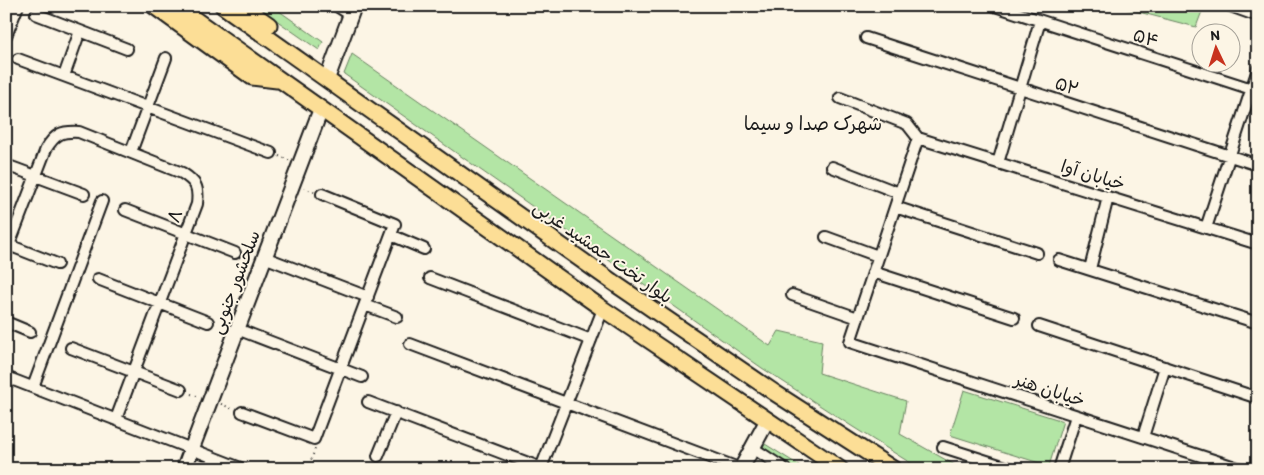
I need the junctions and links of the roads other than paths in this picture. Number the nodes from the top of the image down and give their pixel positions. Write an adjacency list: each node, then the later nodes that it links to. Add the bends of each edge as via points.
1 (18, 6): 13 (street)
2 (154, 6): 23 (main road, via 252,77)
3 (176, 6): 23 (main road)
4 (223, 6): 17 (main road, بلوار تخت جمشید غربی)
5 (242, 6): 17 (main road, via 291,41)
6 (337, 6): 9 (street)
7 (995, 6): 12 (street, ۵۴)
8 (1230, 6): 11 (street)
9 (353, 11): 22 (street)
10 (36, 14): 14 (street)
11 (1258, 16)
12 (1040, 21): 24 (street); 25 (street, ۵۴)
13 (7, 30)
14 (80, 31): 16 (street); 21 (street)
15 (866, 38): 24 (street, ۵۲)
16 (127, 49)
17 (297, 57): 22 (main road, بلوار تخت جمشید غربی)
18 (166, 58): 27 (street)
19 (18, 59): 21 (street)
20 (1258, 69): 25 (street)
21 (64, 76): 27 (street)
22 (327, 78): 104 (main road, بلوار تخت جمشید غربی, via 618,286)
23 (279, 80): 28 (main road)
24 (1020, 88): 32 (street, ۵۲); 33 (street)
25 (1254, 90): 32 (street)
26 (840, 98): 29 (street, via 907,124)
27 (148, 107): 30 (street); 31 (street)
28 (321, 109): 55 (street, سلحشور جنوبی); 65 (main road)
29 (918, 138): 33 (street, خیابان آوا); 38 (street)
30 (131, 152): 37 (street, ۸, via 79,132 64,131 54,136); 46 (street, ۸, via 182,173 195,182 197,204)
31 (271, 153)
32 (1230, 156): 35 (street, ۵۲); 45 (street)
33 (998, 163): 41 (street, خیابان آوا)
34 (6, 165): 37 (street)
35 (1258, 165)
36 (832, 167): 38 (street)
37 (36, 176): 39 (street); 50 (street)
38 (900, 193): 43 (street)
39 (84, 194)
40 (322, 194): 47 (street, via 395,224)
41 (1108, 197): 45 (street, خیابان آوا); 58 (street)
42 (102, 201): 83 (street)
43 (895, 207): 52 (street); 54 (street)
44 (125, 210): 46 (street)
45 (1206, 228): 49 (street, خیابان آوا)
46 (186, 233): 53 (street); 64 (street, ۸)
47 (391, 235): 51 (street); 63 (street)
48 (826, 238): 54 (street)
49 (1258, 244)
50 (7, 247): 57 (street)
51 (424, 249)
52 (1037, 252)
53 (235, 253)
54 (878, 256): 59 (street)
55 (264, 257): 63 (street); 73 (street, سلحشور جنوبی)
56 (1059, 260): 58 (street)
57 (57, 264)
58 (1090, 269): 71 (street)
59 (873, 272): 67 (street); 68 (street)
60 (430, 278): 75 (street)
61 (98, 279): 64 (street)
62 (792, 295): 67 (street)
63 (366, 301): 66 (street); 79 (street)
64 (159, 303): 70 (street); 80 (street, ۸)
65 (603, 309): 75 (street); 92 (main road)
66 (397, 317)
67 (858, 318): 90 (street, خیابان هنر, via 850,342)
68 (1014, 318)
69 (6, 322): 74 (street)
70 (208, 322)
71 (1258, 324)
72 (1039, 326): 78 (street)
73 (237, 328): 79 (street); 96 (street, سلحشور جنوبی)
74 (30, 332)
75 (591, 340): 87 (street)
76 (410, 344): 87 (street)
77 (71, 348): 80 (street)
78 (1165, 367): 85 (street); 93 (street)
79 (340, 369): 82 (street); 88 (street, via 314,439)
80 (134, 372): 84 (street); 91 (street, ۸)
81 (6, 377): 83 (street)
82 (362, 377)
83 (33, 387): 91 (street)
84 (181, 390)
85 (1258, 398)
86 (368, 402): 89 (street)
87 (566, 403): 98 (street); 101 (street)
88 (242, 412)
89 (396, 412): 97 (street); 98 (street)
90 (1076, 416): 93 (street, خیابان هنر); 106 (street)
91 (116, 419): 96 (street)
92 (767, 421): 95 (street); 103 (main road)
93 (1143, 437): 107 (street, خیابان هنر)
94 (943, 446): 105 (street)
95 (753, 448): 101 (street); 102 (street)
96 (192, 449): 99 (street, سلحشور جنوبی); 100 (street)
97 (378, 456)
98 (543, 468)
99 (184, 469)
100 (243, 469)
101 (741, 469)
102 (785, 469)
103 (840, 469)
104 (893, 469)
105 (1012, 469)
106 (1059, 469)
107 (1240, 469)

